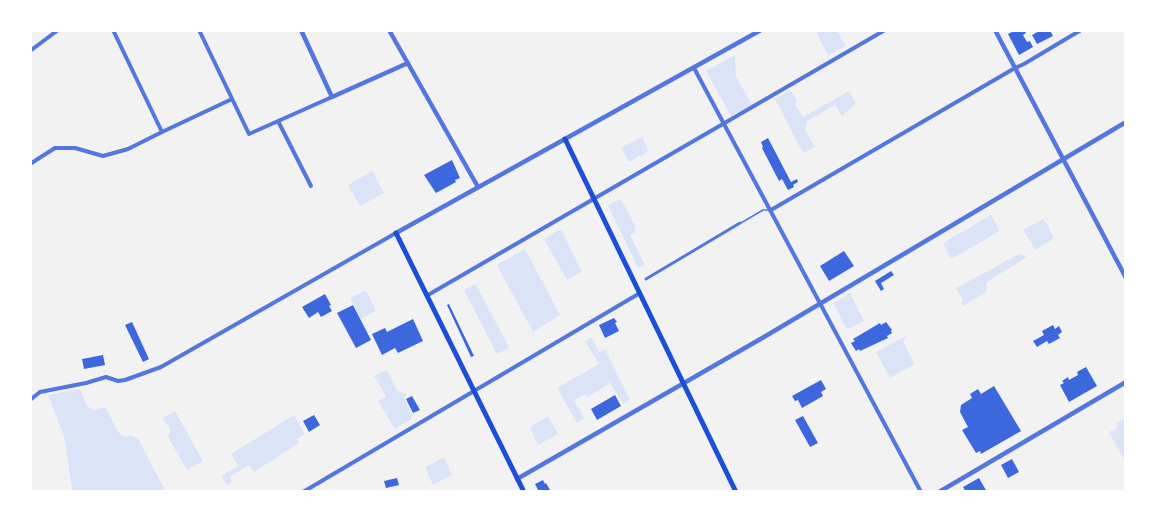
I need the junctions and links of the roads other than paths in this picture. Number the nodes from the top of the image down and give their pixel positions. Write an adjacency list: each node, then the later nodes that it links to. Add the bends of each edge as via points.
1 (58, 30): 10 (street)
2 (113, 30): 19 (street)
3 (199, 30): 15 (street)
4 (301, 30): 14 (street)
5 (389, 30): 11 (street)
6 (761, 30): 12 (street)
7 (885, 30): 18 (street)
8 (995, 30): 13 (street)
9 (1081, 30): 13 (street)
10 (30, 51)
11 (408, 63): 14 (street); 24 (street)
12 (694, 68): 18 (street); 20 (street)
13 (1015, 68): 21 (street); 26 (street)
14 (332, 97): 16 (street)
15 (232, 99): 16 (street, via 249,134); 19 (street)
16 (278, 121): 23 (street)
17 (1126, 122): 21 (street)
18 (724, 123): 25 (street); 26 (street)
19 (162, 132): 22 (street, via 103,156 75,147 55,148)
20 (565, 139): 24 (street); 25 (main road)
21 (1063, 159): 29 (street); 33 (street)
22 (30, 164)
23 (311, 186)
24 (478, 188): 28 (street)
25 (594, 199): 31 (main road); 32 (street)
26 (771, 210): 27 (lane, via 763,210); 33 (street)
27 (740, 223): 30 (street)
28 (396, 233): 32 (main road); 37 (street, via 161,367 125,380 106,377 40,392)
29 (1126, 278)
30 (645, 279)
31 (640, 293): 34 (main road); 36 (street)
32 (428, 295): 36 (main road)
33 (820, 303): 34 (street); 42 (street)
34 (683, 382): 38 (street); 41 (main road)
35 (1126, 382): 43 (street)
36 (475, 391): 38 (main road); 39 (street)
37 (30, 400)
38 (517, 479): 40 (main road)
39 (303, 492)
40 (524, 492)
41 (736, 492)
42 (921, 492)
43 (939, 492)

